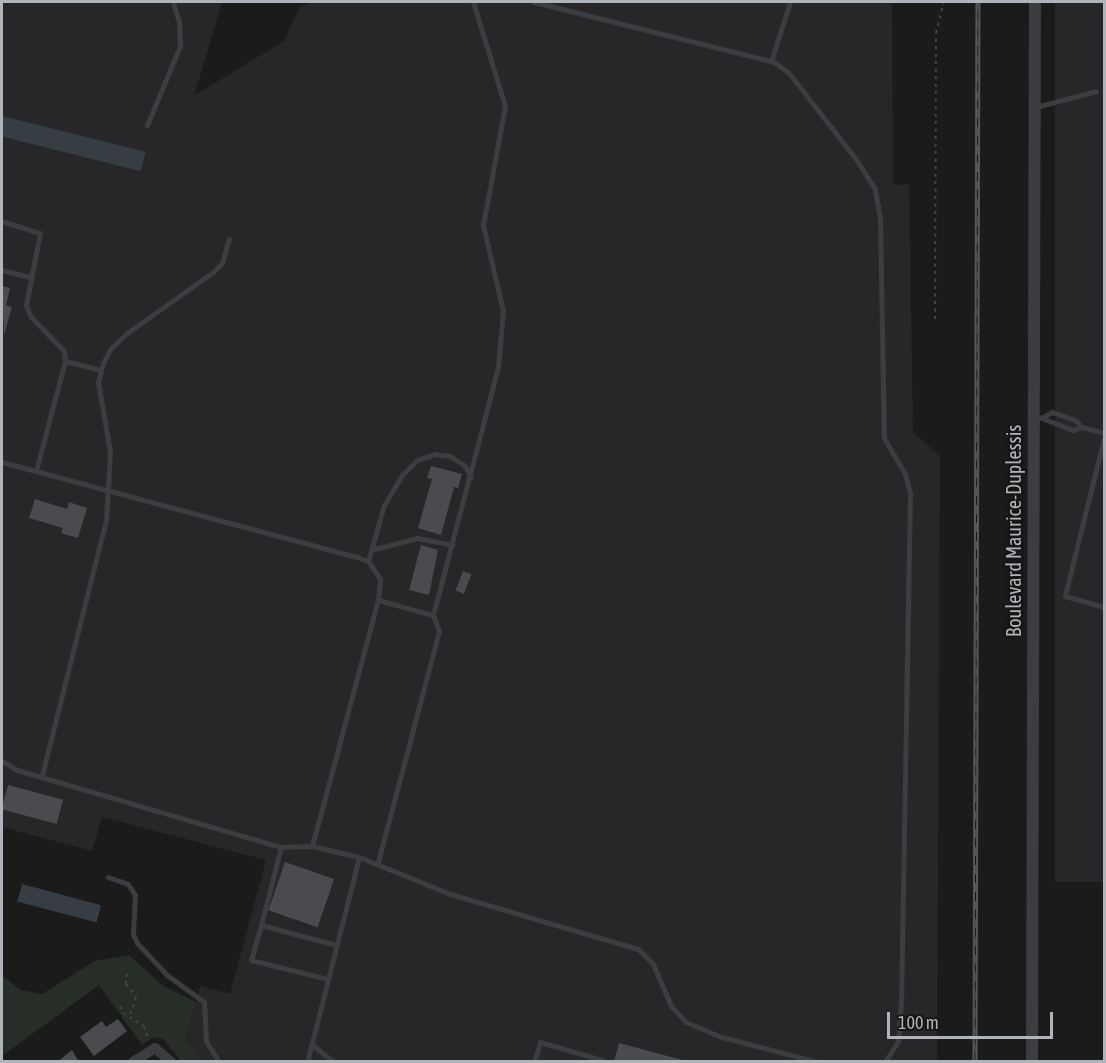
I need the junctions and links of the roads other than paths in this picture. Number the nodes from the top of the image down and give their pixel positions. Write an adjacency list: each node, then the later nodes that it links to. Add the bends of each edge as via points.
1 (173, 2): 9 (lane, via 180,22 180,46)
2 (474, 2): 22 (lane, via 504,106 483,225 501,290 502,335)
3 (534, 2): 6 (lane)
4 (790, 2): 6 (lane)
5 (1035, 2): 8 (street, Boulevard Maurice-Duplessis)
6 (771, 61): 49 (lane, via 789,72 856,159 875,190 880,217 884,438 905,474 910,493 902,1002 898,1041)
7 (1096, 91): 8 (lane)
8 (1036, 107): 16 (street, Boulevard Maurice-Duplessis)
9 (147, 125)
10 (2, 221): 13 (lane, via 40,233)
11 (230, 239): 15 (lane, via 222,263 127,333 111,348)
12 (2, 270): 13 (lane)
13 (30, 277): 14 (lane, via 26,293 31,317 58,342)
14 (65, 361): 15 (lane); 21 (lane)
15 (100, 370): 23 (lane, via 98,382 110,452)
16 (1038, 416): 17 (lane, via 1073,430); 17 (lane, via 1052,412 1075,420); 50 (street, Boulevard Maurice-Duplessis)
17 (1082, 427): 18 (lane)
18 (1104, 433)
19 (1104, 438): 28 (lane, via 1065,596)
20 (2, 462): 21 (lane)
21 (36, 471): 23 (lane)
22 (471, 477): 24 (lane); 25 (lane, via 464,465 450,456 435,454 417,460 393,488)
23 (108, 490): 26 (lane); 31 (lane, via 106,520)
24 (452, 545): 25 (lane, via 417,538); 29 (lane)
25 (371, 550): 26 (lane)
26 (368, 561): 27 (lane, via 380,579)
27 (378, 600): 29 (lane); 32 (lane)
28 (1104, 607)
29 (433, 615): 35 (lane, via 439,631)
30 (2, 761): 31 (lane)
31 (42, 775): 33 (lane)
32 (312, 846): 33 (lane); 34 (lane)
33 (281, 847): 37 (lane)
34 (359, 857): 35 (lane); 38 (lane)
35 (378, 862): 48 (lane, via 450,894 638,949 653,964 671,1006 686,1022 722,1037)
36 (108, 878): 44 (lane, via 128,884 135,895 133,934 137,943 167,975 204,1002 207,1041)
37 (261, 925): 38 (lane); 39 (lane, via 251,960)
38 (336, 945): 39 (lane)
39 (328, 979): 40 (lane)
40 (311, 1044): 45 (lane); 46 (lane)
41 (602, 1059): 47 (lane, via 540,1042)
42 (133, 1062): 43 (street, via 158,1049)
43 (171, 1062)
44 (219, 1062)
45 (307, 1062)
46 (334, 1062)
47 (534, 1062)
48 (818, 1062)
49 (885, 1062)
50 (1032, 1062)

